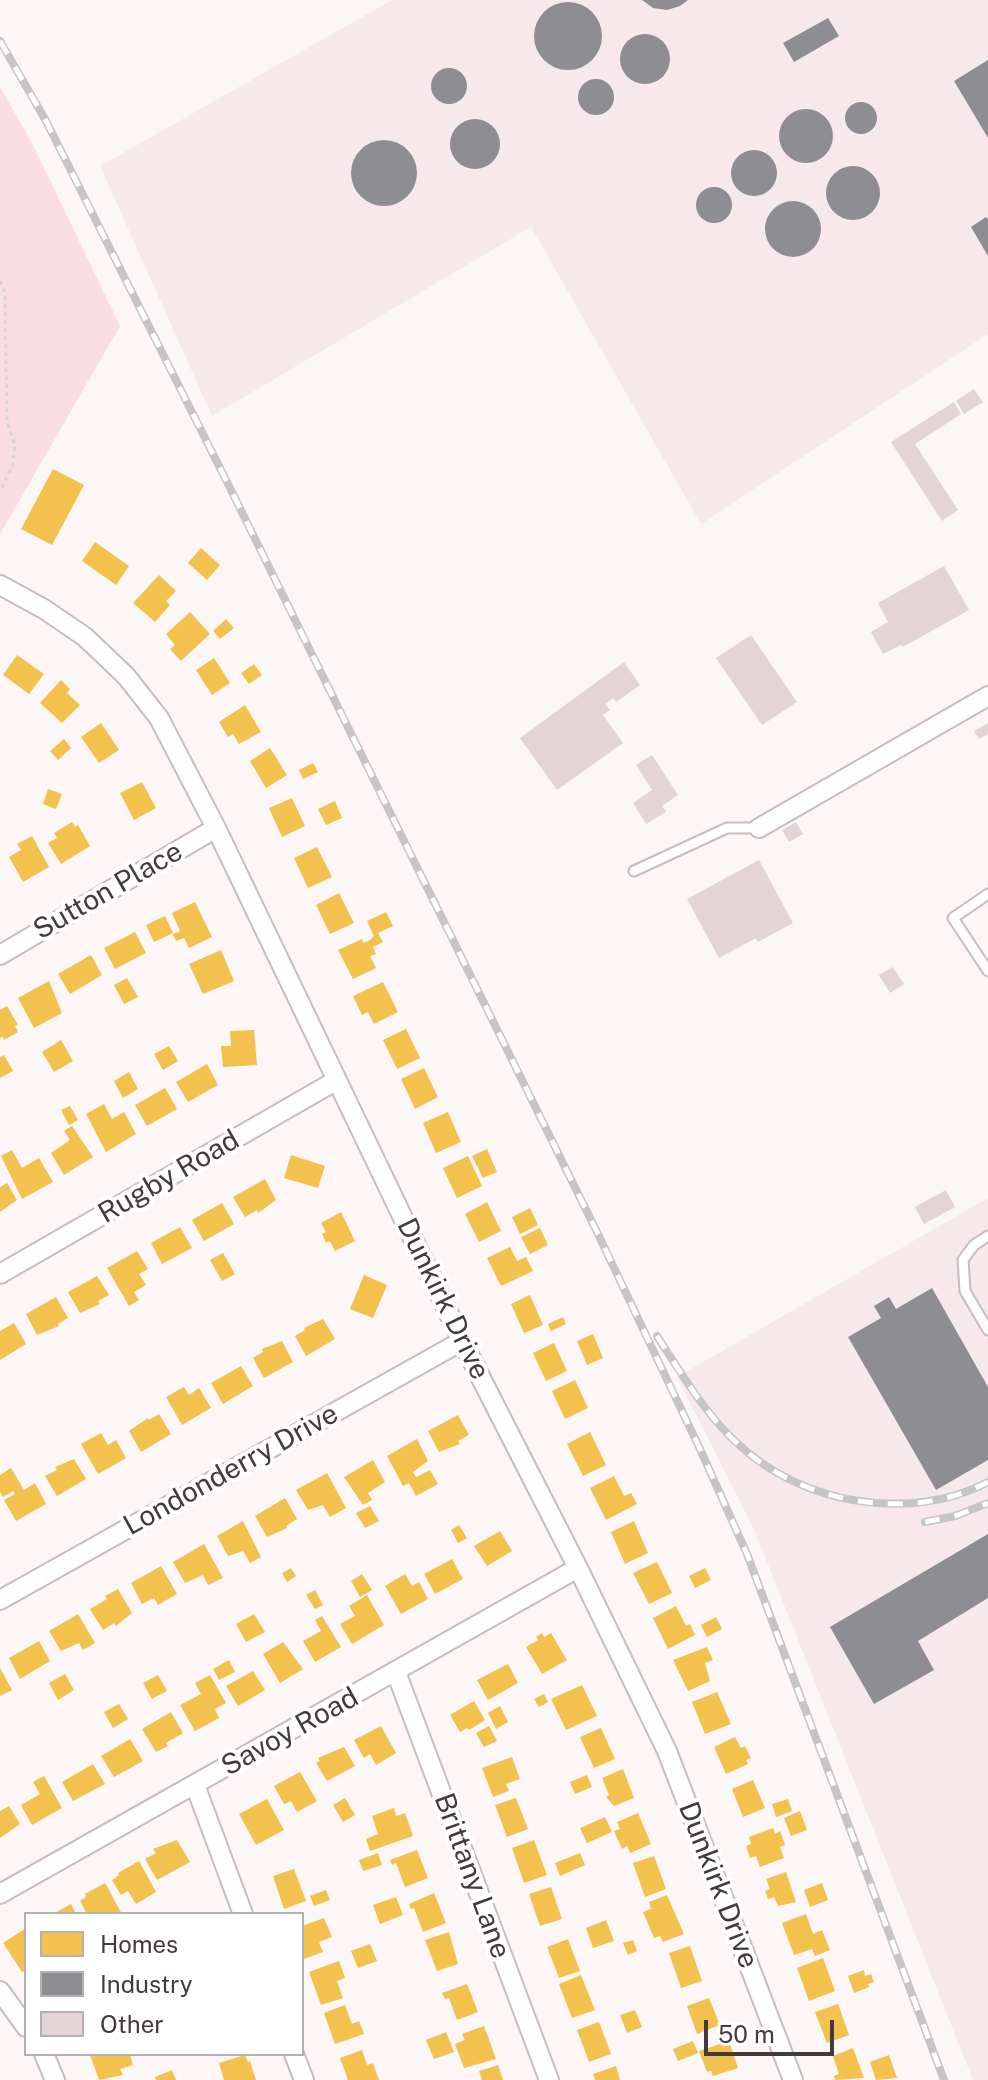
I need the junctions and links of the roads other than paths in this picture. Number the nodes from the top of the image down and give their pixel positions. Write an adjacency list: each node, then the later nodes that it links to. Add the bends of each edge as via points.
1 (0, 585): 3 (street, Dunkirk Drive, via 85,637 126,676 159,718)
2 (988, 696): 4 (street)
3 (216, 828): 7 (street, Sutton Place); 9 (street, Dunkirk Drive)
4 (759, 828): 5 (lane, via 727,828)
5 (634, 871)
6 (988, 894): 8 (lane, via 953,918)
7 (0, 955)
8 (988, 971)
9 (337, 1080): 11 (street, Rugby Road); 13 (street, Dunkirk Drive)
10 (988, 1236): 12 (lane, via 963,1260 965,1291)
11 (0, 1274)
12 (988, 1330)
13 (462, 1341): 14 (street, Dunkirk Drive); 15 (street, Londonderry Drive)
14 (578, 1568): 16 (street, Savoy Road); 27 (street, Dunkirk Drive, via 667,1751)
15 (0, 1600)
16 (396, 1672): 17 (street, Savoy Road); 26 (street, Brittany Lane)
17 (195, 1785): 18 (street, Savoy Road); 19 (street)
18 (0, 1894)
19 (242, 1912)
20 (0, 1991): 21 (street)
21 (24, 2024)
22 (45, 2056): 24 (street)
23 (295, 2056): 25 (street)
24 (55, 2080)
25 (304, 2080)
26 (549, 2080)
27 (793, 2080)

